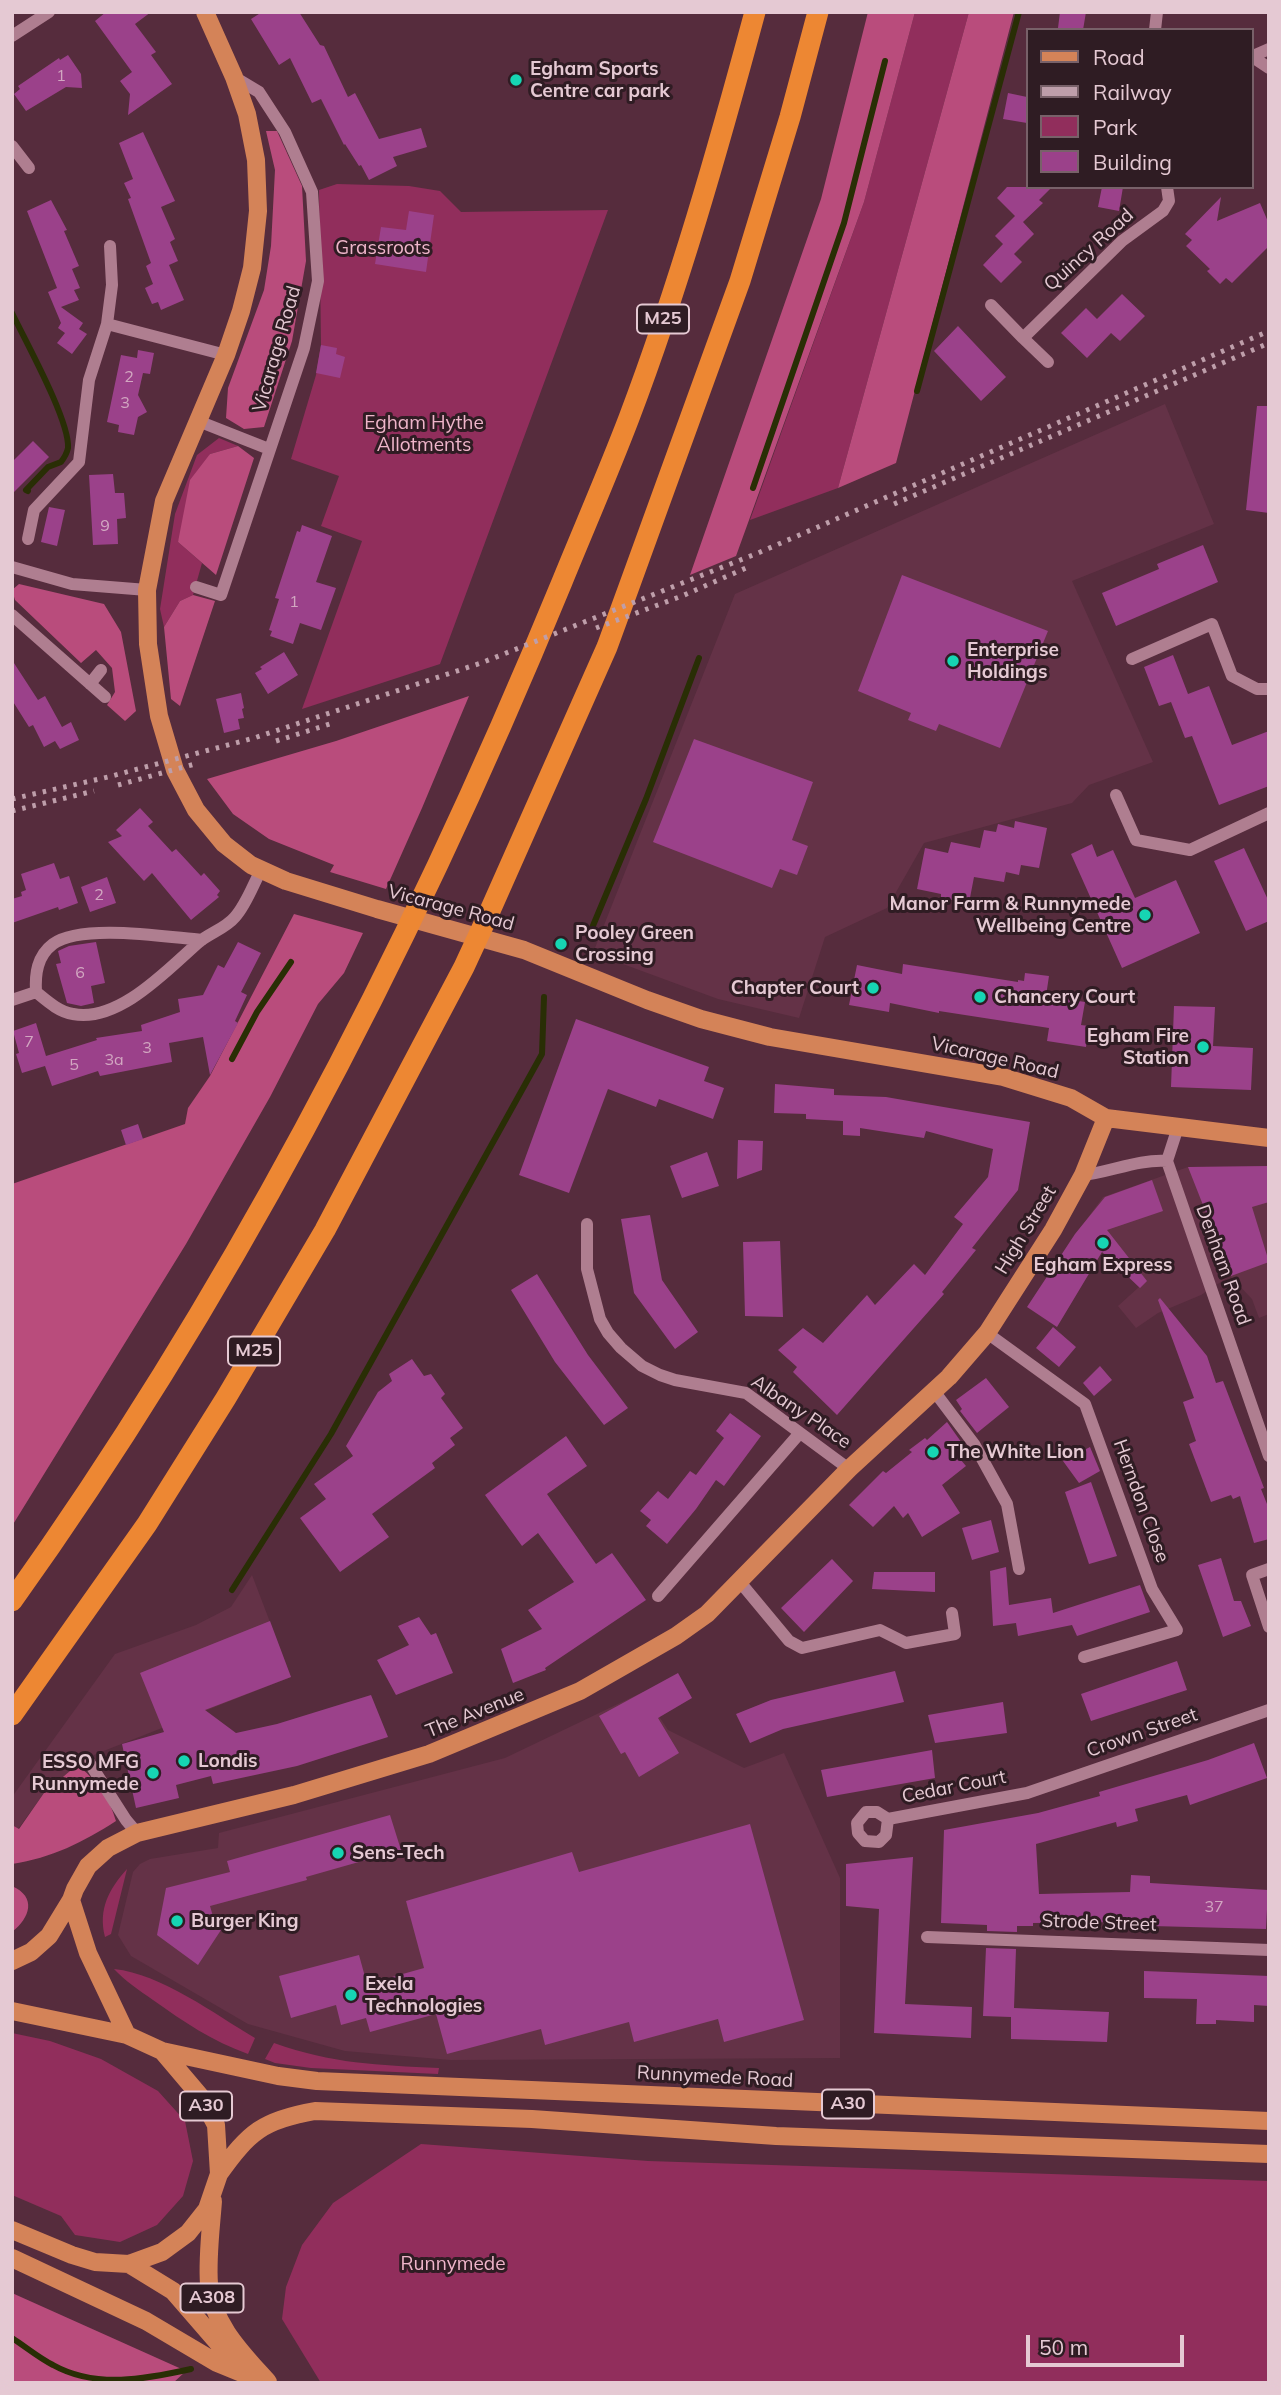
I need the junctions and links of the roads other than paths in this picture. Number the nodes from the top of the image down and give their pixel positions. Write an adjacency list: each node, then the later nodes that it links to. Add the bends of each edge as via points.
1 (49, 12): 5 (street)
2 (205, 12): 8 (main road, Vicarage Road)
3 (755, 12): 51 (highway, M25, via 697,215 629,419 522,680 399,950 262,1208 170,1362)
4 (818, 12): 56 (highway, M25, via 740,281 607,646 464,967 325,1230 226,1398 147,1524)
5 (12, 36)
6 (1253, 57): 7 (street)
7 (1269, 68)
8 (234, 77): 16 (main road, Vicarage Road, via 256,160 258,211 252,268); 19 (street, Vicarage Road, via 258,92 285,132 312,192 318,281 304,348)
9 (12, 146): 10 (street)
10 (29, 168)
11 (1167, 189): 15 (street, Quincy Road, via 1169,201 1163,211 1122,241)
12 (110, 246): 14 (street)
13 (991, 305): 15 (street)
14 (107, 324): 16 (street); 20 (street, via 89,380 79,462 34,510)
15 (1023, 338): 17 (street)
16 (226, 355): 18 (main road, Vicarage Road)
17 (1048, 362)
18 (198, 421): 19 (street); 23 (main road, Vicarage Road, via 164,501)
19 (268, 449): 22 (street, Vicarage Road, via 221,595)
20 (28, 539)
21 (12, 567): 23 (street, via 72,584)
22 (196, 587)
23 (148, 590): 32 (main road, Vicarage Road, via 151,671 175,770 208,826 240,858)
24 (12, 615): 27 (street)
25 (1132, 659): 28 (street, via 1212,624 1232,676 1257,689)
26 (101, 670): 27 (street)
27 (90, 684): 29 (street)
28 (1269, 689)
29 (105, 697)
30 (1116, 795): 31 (street, via 1136,840 1190,850)
31 (1269, 813)
32 (261, 870): 33 (street, via 234,918); 36 (main road, Vicarage Road, via 362,905 524,950 701,1019 770,1037 1003,1077 1071,1098)
33 (202, 940): 34 (street, via 128,1000 99,1013 73,1014); 34 (street, via 95,933 70,936 43,955 35,974)
34 (36, 992): 35 (street)
35 (12, 1000)
36 (1106, 1118): 37 (main road); 40 (main road, High Street)
37 (1178, 1127): 38 (main road); 39 (street)
38 (1269, 1138)
39 (1167, 1161): 40 (street, via 1150,1160); 45 (street, Denham Road)
40 (1083, 1175): 42 (main road, High Street)
41 (587, 1224): 44 (street, Albany Place, via 587,1269 600,1319 621,1348 660,1375 747,1393)
42 (987, 1334): 43 (main road, High Street); 54 (street, Herndon Close, via 1085,1404 1152,1589 1177,1630)
43 (934, 1391): 46 (main road, High Street); 47 (street, via 994,1477 1006,1504)
44 (799, 1434): 46 (street, Albany Place); 50 (street)
45 (1269, 1456)
46 (849, 1469): 49 (main road, The Avenue)
47 (1019, 1569)
48 (1269, 1570): 53 (street, via 1252,1575)
49 (740, 1582): 52 (street, via 789,1641 802,1648 880,1630 906,1643 955,1634); 60 (main road, The Avenue, via 676,1636 536,1712 356,1777)
50 (658, 1596)
51 (12, 1601)
52 (952, 1613)
53 (1269, 1627)
54 (1084, 1657)
55 (1269, 1710): 58 (street, Crown Street)
56 (12, 1715)
57 (87, 1759): 60 (street)
58 (1027, 1793): 59 (street, Cedar Court)
59 (888, 1819)
60 (137, 1833): 61 (main road, The Avenue, via 108,1848 88,1866)
61 (71, 1900): 64 (main road, The Avenue, via 49,1936); 66 (main road, via 88,1953)
62 (927, 1937): 63 (street, Strode Street)
63 (1269, 1950)
64 (12, 1961)
65 (12, 2011): 66 (main road, A30)
66 (127, 2035): 67 (main road, A30)
67 (162, 2051): 68 (main road, Runnymede Road / A30, via 317,2081); 70 (main road, A30, via 201,2097 216,2125)
68 (1269, 2122)
69 (1269, 2154): 70 (main road, A30, via 776,2136 532,2119 315,2111 262,2127 241,2144)
70 (219, 2174): 71 (main road, A30)
71 (214, 2194): 74 (main road, A30, via 188,2233 162,2252); 75 (main road, A308, via 209,2287 215,2310)
72 (12, 2230): 74 (main road, A30, via 95,2262)
73 (12, 2258): 75 (main road, via 146,2322 216,2363)
74 (129, 2264): 75 (main road, A308, via 173,2291 225,2351)
75 (265, 2382)

